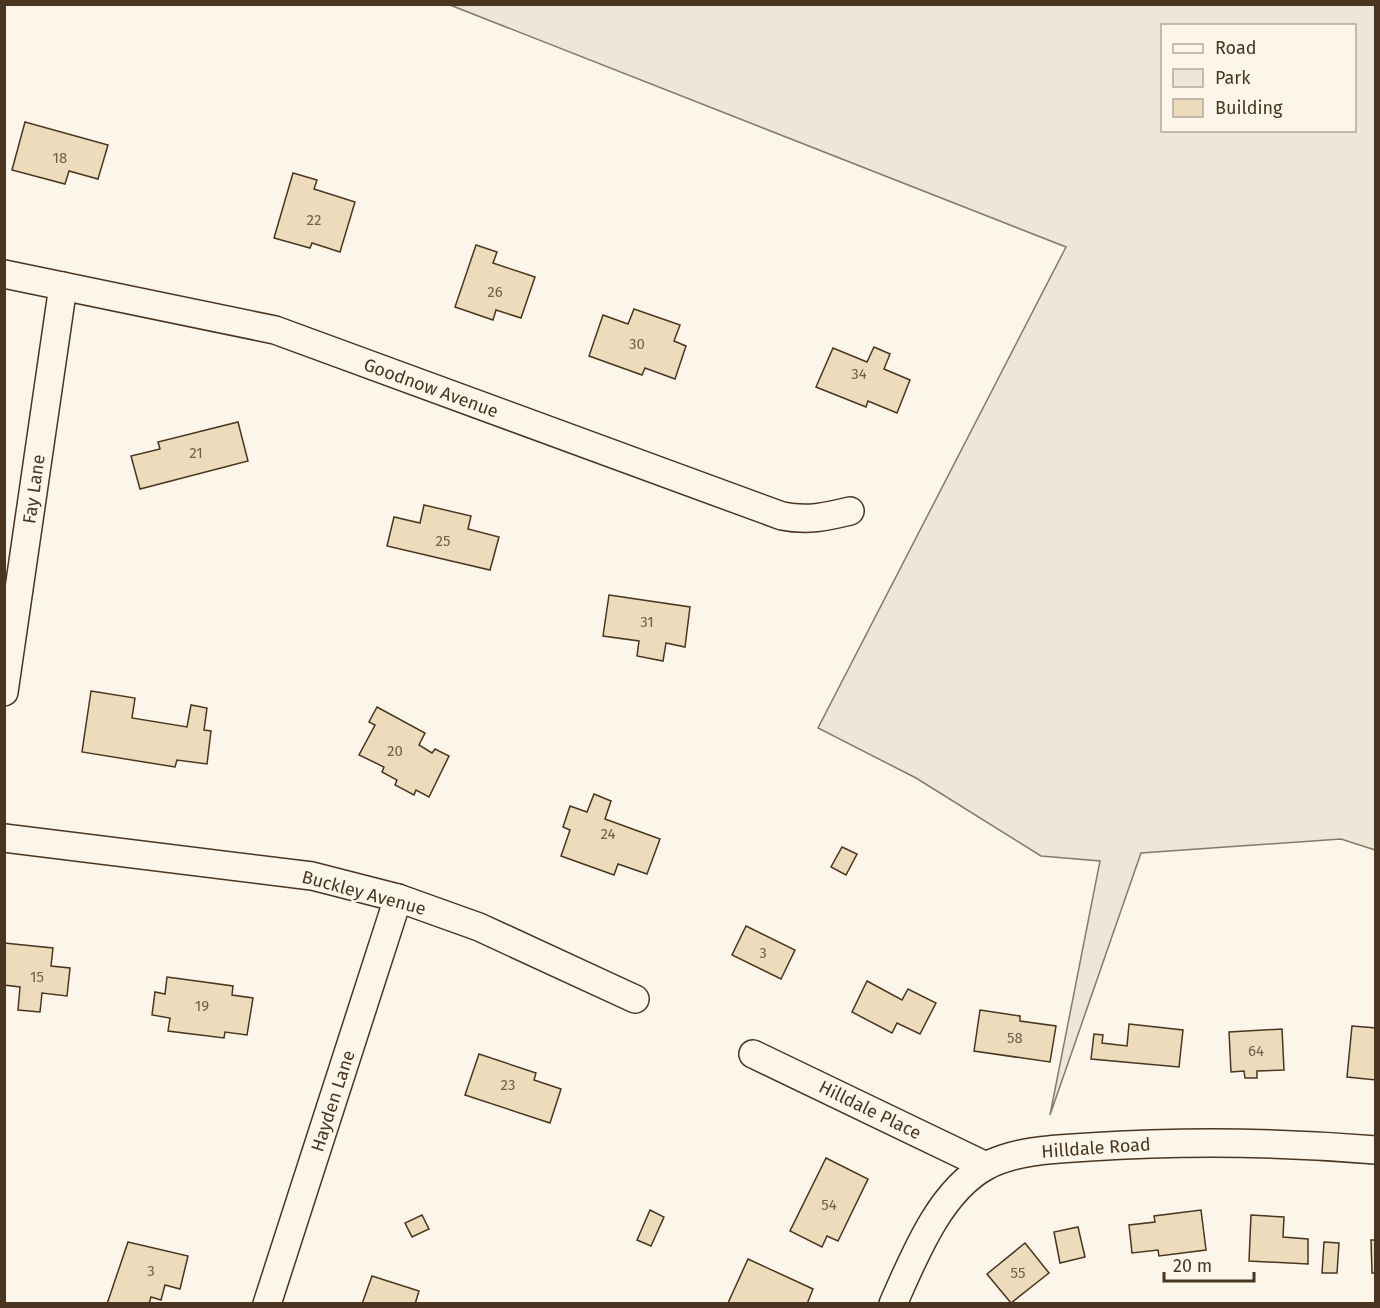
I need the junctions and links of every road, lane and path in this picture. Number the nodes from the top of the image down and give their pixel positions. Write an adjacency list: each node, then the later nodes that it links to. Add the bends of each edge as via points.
1 (4, 274): 2 (street, Goodnow Avenue)
2 (63, 286): 3 (street, Goodnow Avenue, via 275,330 782,516 818,519); 4 (street, Fay Lane)
3 (850, 511)
4 (4, 692)
5 (4, 838): 6 (street, Buckley Avenue, via 312,876)
6 (398, 898): 7 (street, Buckley Avenue, via 479,927); 11 (street, Hayden Lane)
7 (635, 999)
8 (753, 1054): 10 (street, Hilldale Place)
9 (1376, 1150): 10 (street, Hilldale Road, via 1258,1144 1132,1144 1044,1150)
10 (986, 1166): 12 (street, Hilldale Road, via 942,1209 925,1235)
11 (267, 1304)
12 (893, 1304)

